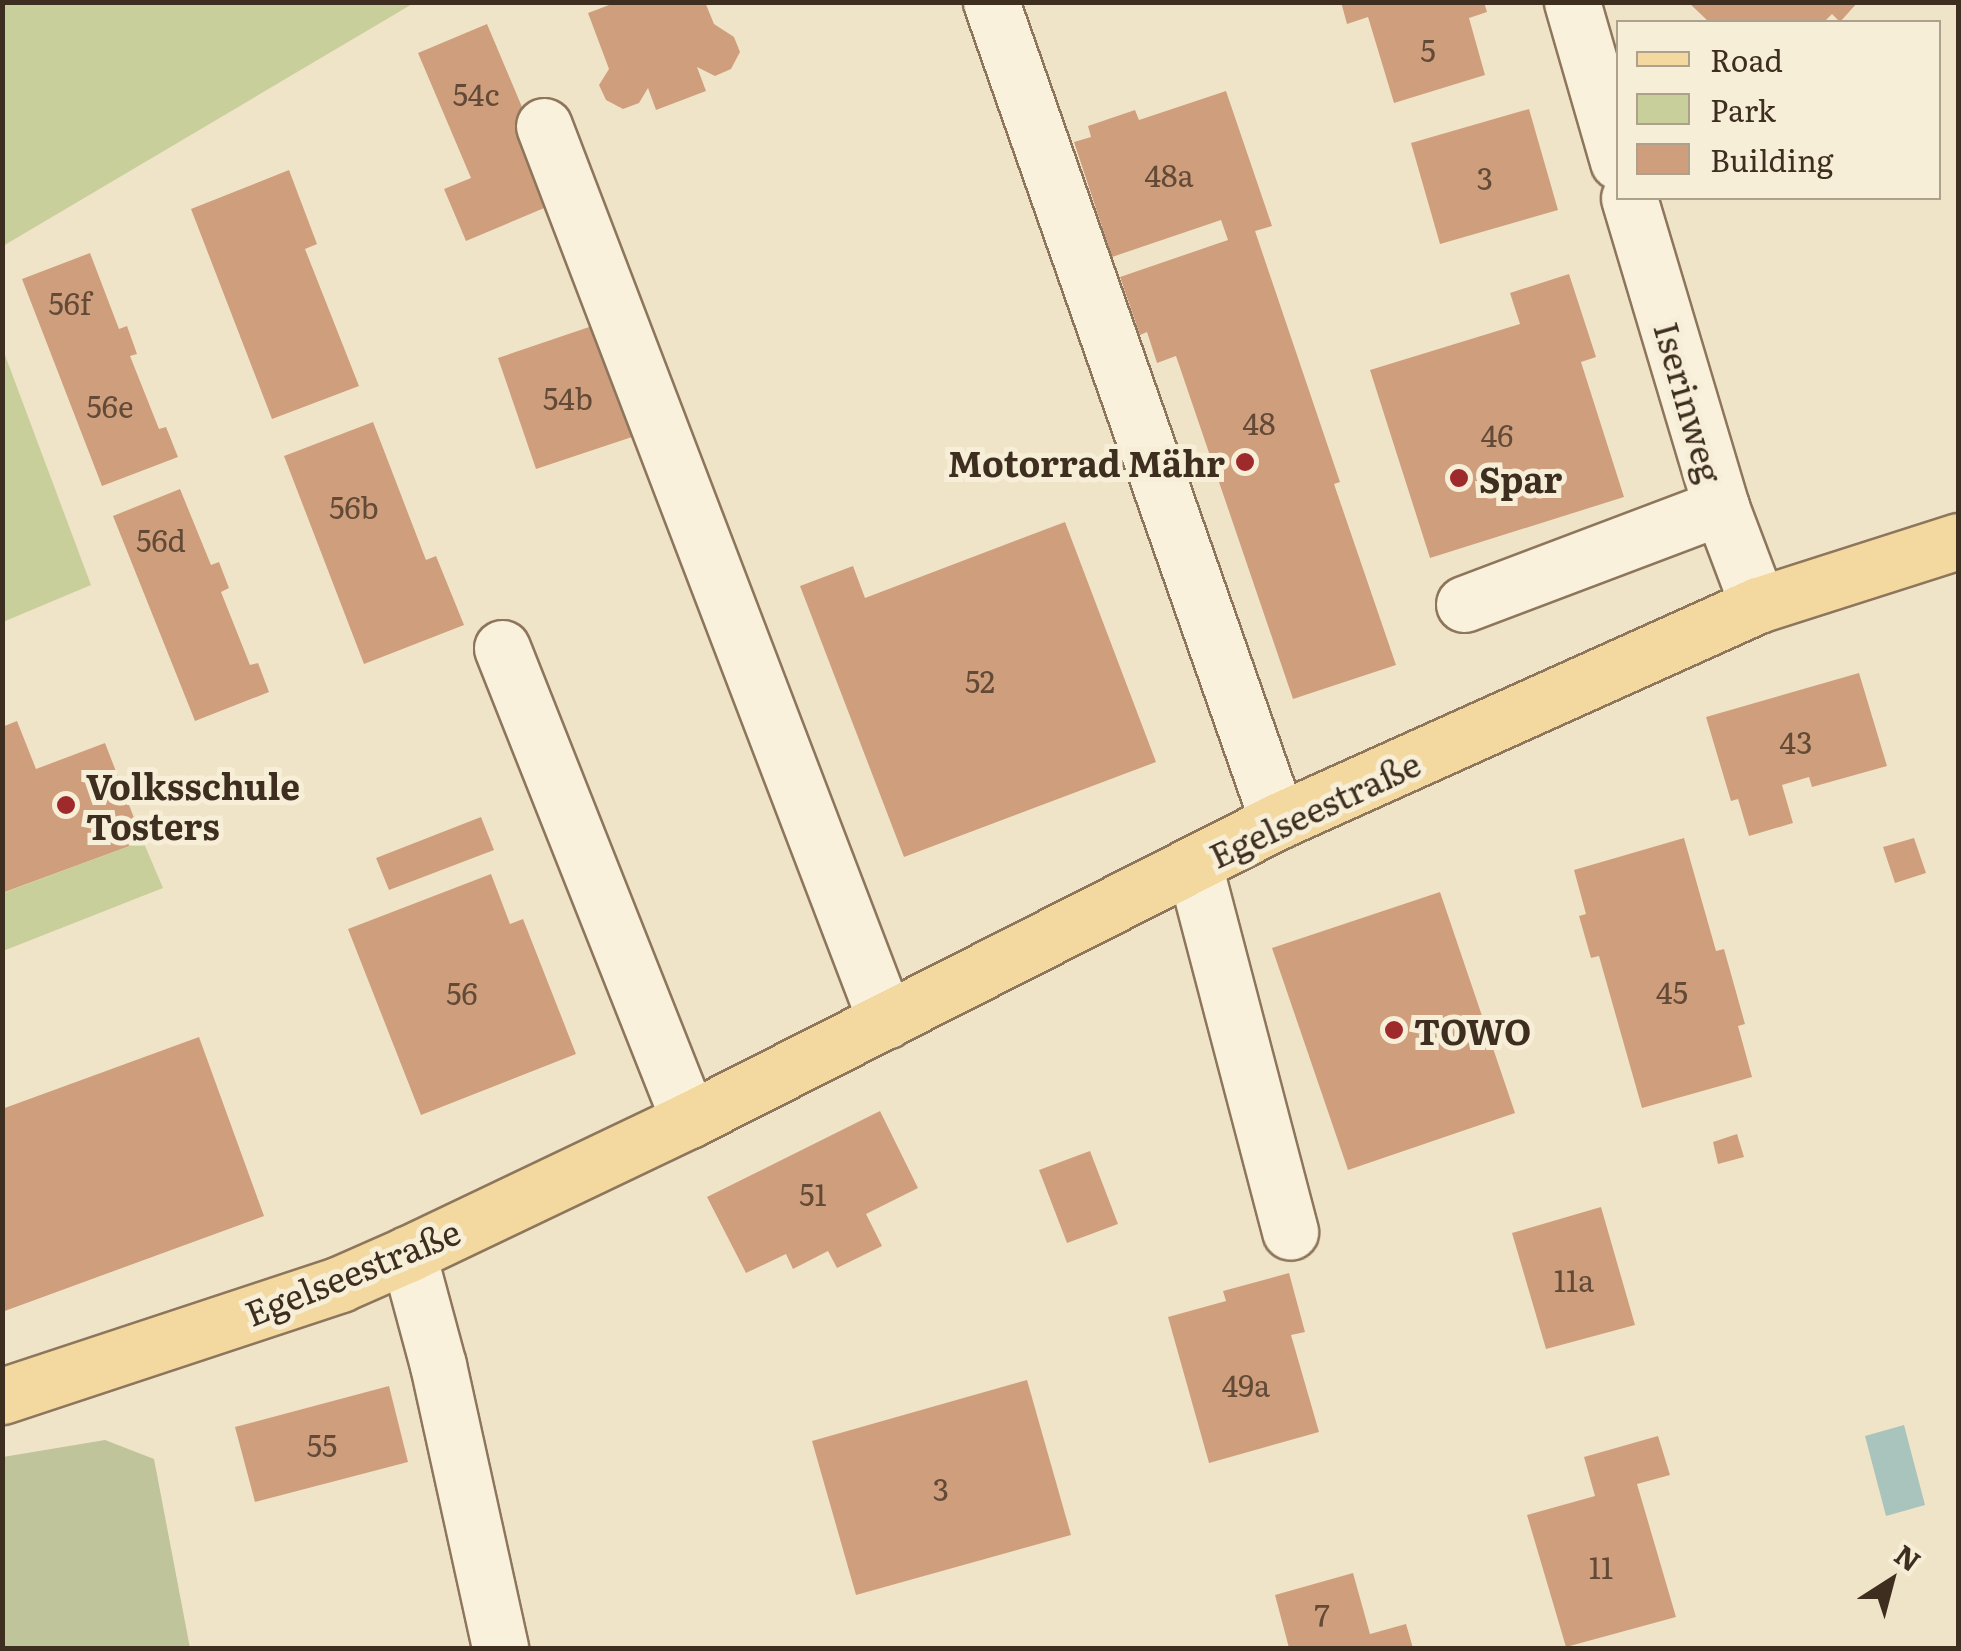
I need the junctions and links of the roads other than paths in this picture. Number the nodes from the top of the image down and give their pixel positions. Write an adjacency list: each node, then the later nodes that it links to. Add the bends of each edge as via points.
1 (991, 2): 11 (street)
2 (1572, 2): 4 (street)
3 (544, 126): 13 (street)
4 (1616, 153)
5 (1631, 200): 6 (street, Iserinweg)
6 (1721, 507): 8 (street); 9 (street, Iserinweg)
7 (1958, 542): 9 (main road, Egelseestraße)
8 (1464, 604)
9 (1758, 605): 11 (main road, Egelseestraße)
10 (502, 648): 14 (street)
11 (1278, 822): 12 (main road, Egelseestraße)
12 (1194, 866): 13 (main road, Egelseestraße); 15 (street)
13 (886, 1021): 14 (main road, Egelseestraße)
14 (690, 1120): 16 (main road, Egelseestraße)
15 (1290, 1232)
16 (408, 1254): 17 (main road, Egelseestraße, via 340,1284); 18 (street)
17 (3, 1395)
18 (500, 1648)

